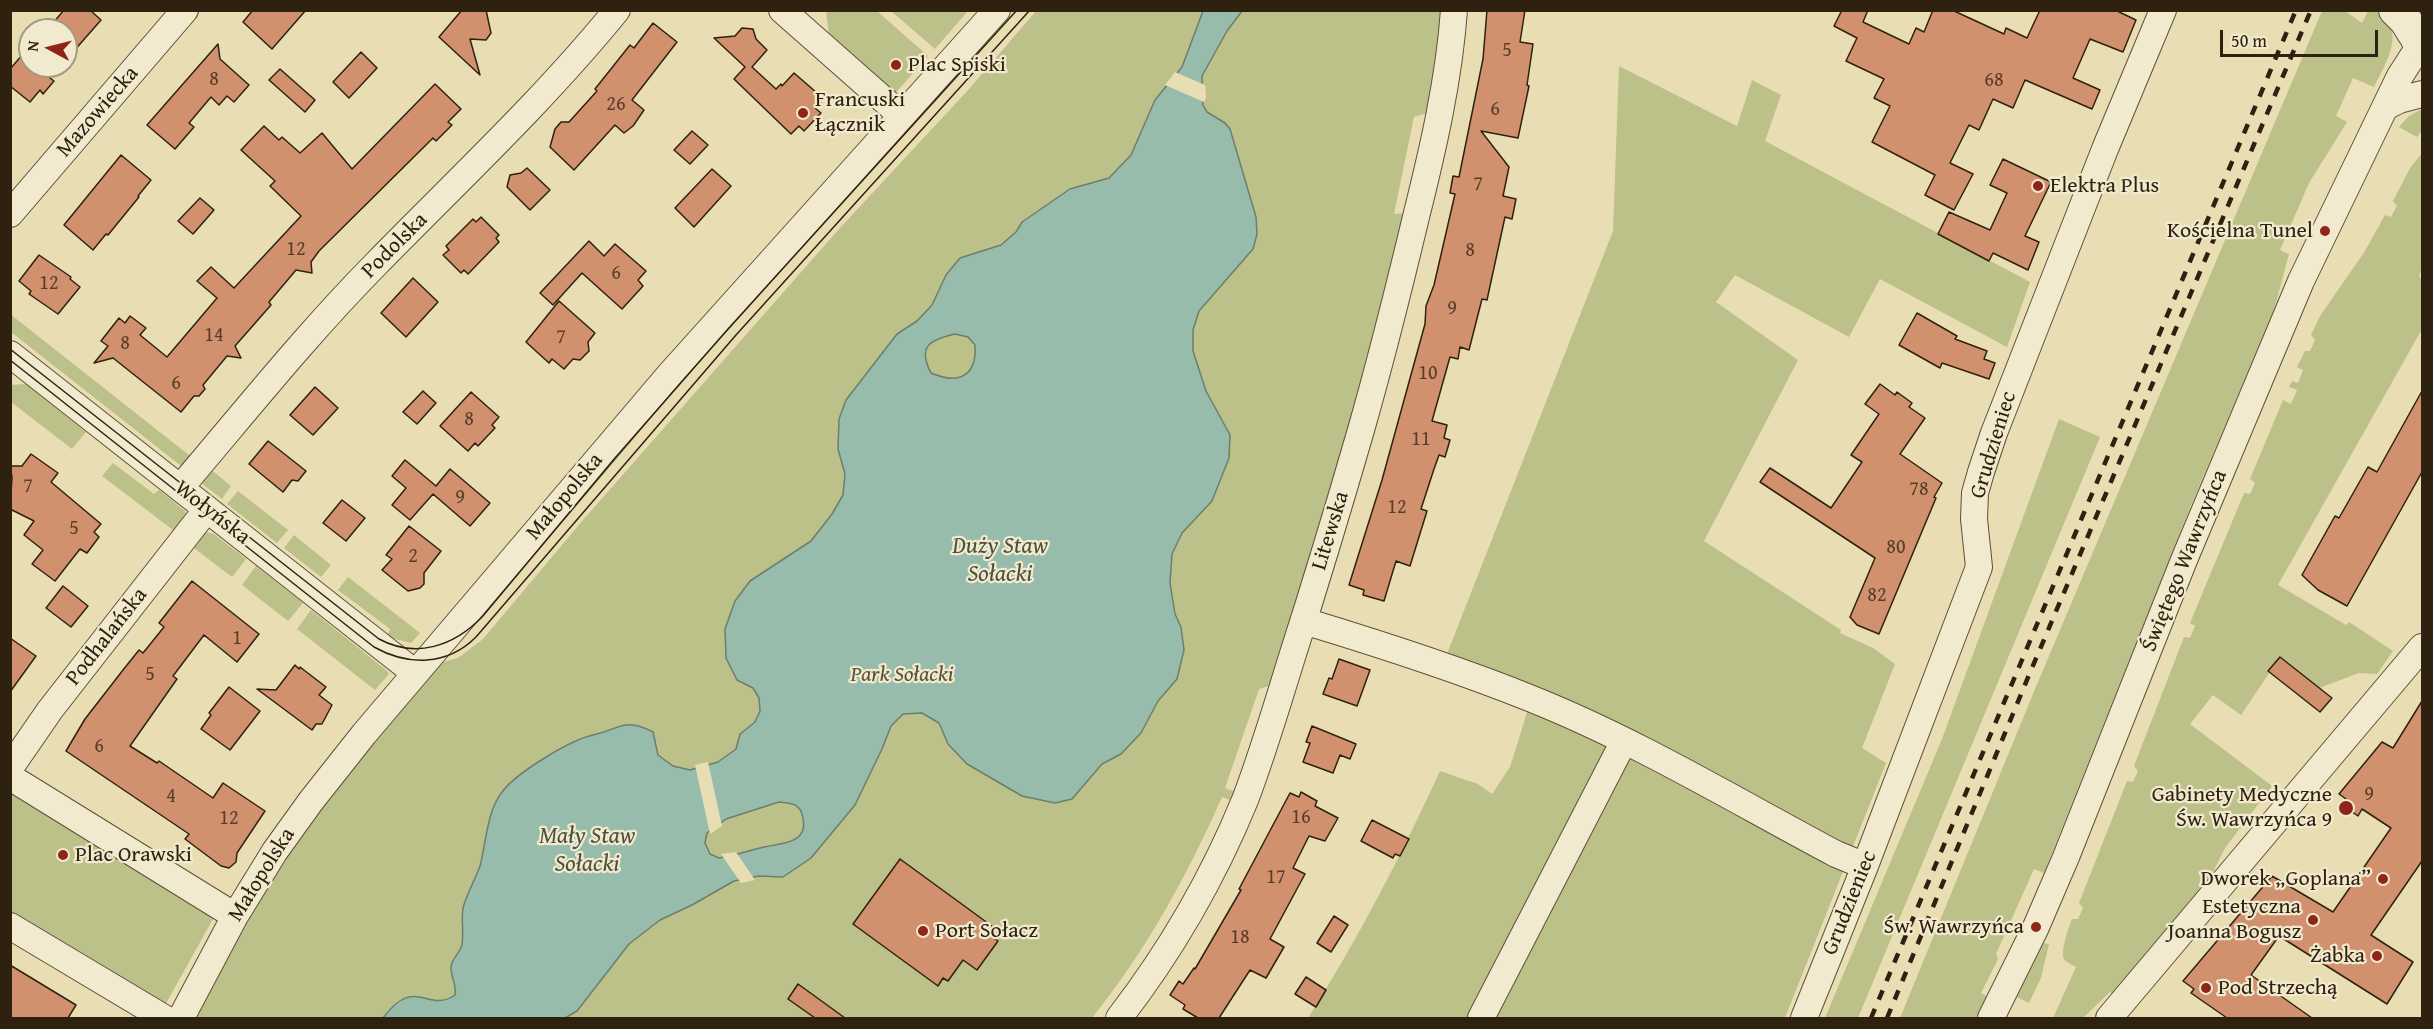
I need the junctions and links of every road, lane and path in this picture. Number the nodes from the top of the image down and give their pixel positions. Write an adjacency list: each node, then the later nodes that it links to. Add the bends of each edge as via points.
1 (185, 10): 12 (street, Mazowiecka)
2 (617, 10): 14 (street, Podolska, via 544,95 373,266)
3 (782, 10): 11 (street)
4 (997, 10): 11 (street, Małopolska)
5 (1454, 10): 16 (street, Litewska, via 1434,138 1395,306)
6 (2163, 10): 22 (street, Grudzieniec, via 1994,433 1976,493 1974,519 1979,567)
7 (2395, 10): 8 (street)
8 (2422, 44): 10 (street, Świętego Wawrzyńca)
9 (2422, 94): 10 (street)
10 (2385, 107): 30 (street, Świętego Wawrzyńca, via 2301,281 2036,927)
11 (902, 116): 18 (street, Małopolska, via 670,374)
12 (10, 214)
13 (10, 354): 14 (street, Wołyńska)
14 (180, 488): 15 (street, Wołyńska)
15 (207, 509): 18 (street, Wołyńska); 20 (street, Podhalańska, via 50,710)
16 (1304, 621): 19 (street, via 1533,699); 27 (street, Litewska, via 1254,775 1219,857 1182,927)
17 (2422, 647): 31 (street)
18 (415, 673): 23 (street, Małopolska, via 311,801)
19 (1624, 741): 22 (street); 28 (street)
20 (10, 768)
21 (10, 777): 23 (street)
22 (1865, 866): 29 (street, Grudzieniec)
23 (234, 916): 26 (street, Małopolska)
24 (10, 926): 25 (street)
25 (164, 1018)
26 (181, 1018)
27 (1119, 1018)
28 (1481, 1018)
29 (1804, 1018)
30 (1991, 1018)
31 (2109, 1018)

